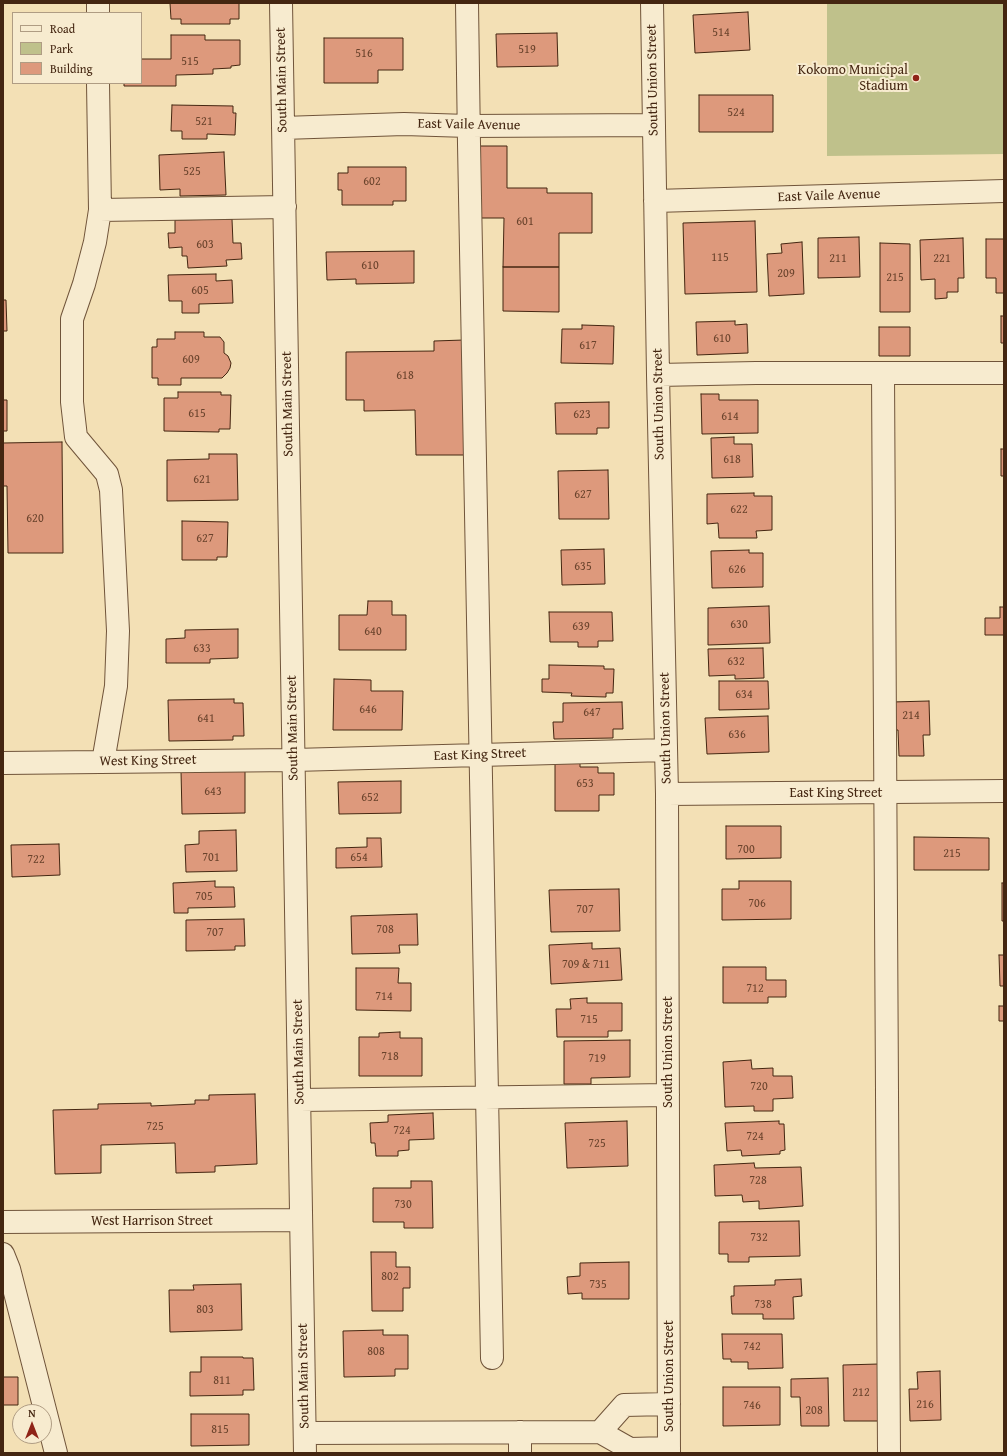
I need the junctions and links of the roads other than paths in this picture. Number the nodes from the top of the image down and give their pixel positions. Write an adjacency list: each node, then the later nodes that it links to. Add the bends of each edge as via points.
1 (281, 3): 7 (street, South Main Street)
2 (467, 3): 6 (street)
3 (652, 3): 5 (street, South Union Street)
4 (98, 84): 11 (street)
5 (654, 125): 6 (street, East Vaile Avenue); 9 (street, South Union Street)
6 (468, 126): 7 (street, East Vaile Avenue, via 404,124); 16 (street)
7 (283, 128): 10 (street, South Main Street)
8 (1004, 191): 9 (street, East Vaile Avenue)
9 (655, 201): 14 (street, South Union Street)
10 (284, 207): 11 (street); 17 (street, South Main Street)
11 (100, 210): 18 (street, via 95,242 72,319 72,402 76,437 107,474 111,490 118,631 116,686)
12 (882, 373): 13 (street); 14 (street); 21 (street)
13 (1004, 373)
14 (658, 375): 15 (street, South Union Street)
15 (666, 750): 16 (street, East King Street); 22 (street, South Union Street)
16 (480, 754): 17 (street, East King Street); 24 (street)
17 (294, 760): 18 (street, West King Street); 25 (street, South Main Street)
18 (103, 762): 19 (street, West King Street)
19 (3, 763)
20 (1004, 791): 21 (street, East King Street)
21 (885, 792): 22 (street, East King Street); 36 (street)
22 (667, 794): 23 (street, South Union Street)
23 (668, 1095): 24 (street); 30 (street, South Union Street)
24 (486, 1098): 25 (street); 29 (street)
25 (300, 1100): 26 (street, South Main Street)
26 (301, 1220): 27 (street, West Harrison Street); 33 (street, South Main Street)
27 (3, 1222)
28 (3, 1254): 35 (street)
29 (492, 1358)
30 (669, 1404): 31 (street, via 624,1405); 34 (street, South Union Street)
31 (600, 1432): 32 (street); 34 (street, via 630,1449)
32 (520, 1442): 33 (street)
33 (305, 1443)
34 (670, 1451)
35 (56, 1453)
36 (889, 1453)

